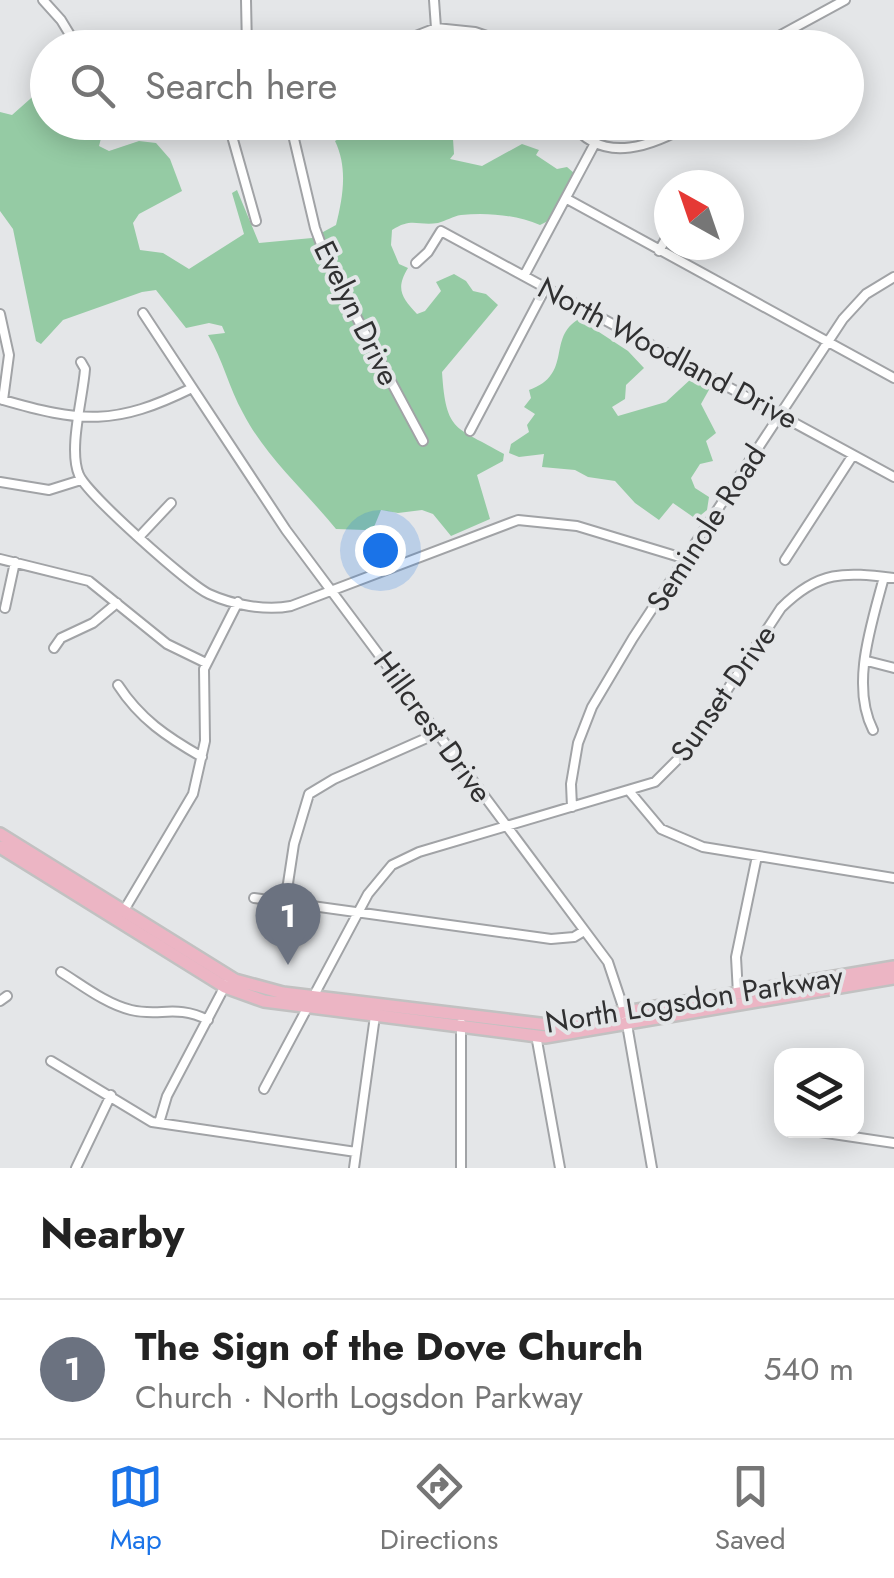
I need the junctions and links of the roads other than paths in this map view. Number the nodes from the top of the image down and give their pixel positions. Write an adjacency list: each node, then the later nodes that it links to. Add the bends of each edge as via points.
1 (42, 0): 6 (street)
2 (246, 0): 7 (street)
3 (434, 0): 5 (street)
4 (845, 0): 10 (street)
5 (436, 28): 8 (street); 9 (street)
6 (68, 30)
7 (247, 30)
8 (431, 30)
9 (456, 30)
10 (790, 30)
11 (233, 140): 17 (street)
12 (294, 140): 34 (street, Evelyn Drive, via 328,266)
13 (589, 140): 15 (street)
14 (649, 140): 15 (street)
15 (594, 145): 16 (street)
16 (567, 199): 18 (street); 21 (street)
17 (256, 221)
18 (654, 247)
19 (678, 260): 26 (street)
20 (416, 263): 21 (street, North Woodland Drive, via 441,232)
21 (524, 276): 23 (street, North Woodland Drive)
22 (894, 277): 26 (street, Seminole Road, via 861,298)
23 (546, 288): 31 (street, North Woodland Drive); 33 (street)
24 (143, 313): 29 (street, Hillcrest Drive)
25 (0, 314): 30 (street, via 9,355)
26 (828, 342): 28 (street); 31 (street, Seminole Road)
27 (81, 362): 32 (street)
28 (894, 378)
29 (192, 388): 32 (street, via 120,417); 46 (street, Hillcrest Drive)
30 (2, 400): 32 (street)
31 (782, 414): 35 (street, North Woodland Drive); 42 (street, Seminole Road)
32 (79, 418): 37 (street)
33 (470, 431)
34 (423, 441)
35 (853, 455): 36 (street, North Woodland Drive); 43 (street)
36 (894, 477)
37 (81, 480): 38 (street, via 48,490); 40 (street)
38 (0, 482)
39 (171, 503): 40 (street)
40 (140, 536): 47 (street, via 202,590)
41 (0, 558): 44 (street)
42 (686, 559): 46 (street, via 560,522 518,520); 59 (street, Seminole Road, via 583,724)
43 (786, 560)
44 (16, 562): 48 (street, via 80,577); 49 (street)
45 (889, 578): 51 (street); 58 (street, Sunset Drive, via 830,576 792,597 676,764)
46 (333, 592): 47 (street, via 284,607); 56 (street, Hillcrest Drive)
47 (238, 602): 52 (street)
48 (116, 603): 50 (street); 52 (street, via 167,644)
49 (5, 608)
50 (54, 648)
51 (867, 661): 53 (street); 55 (street, via 862,700)
52 (206, 662): 57 (street)
53 (894, 668)
54 (118, 684): 57 (street, via 147,722)
55 (874, 730)
56 (438, 733): 60 (street, Hillcrest Drive); 66 (street, via 309,794)
57 (202, 757): 68 (street, via 186,810)
58 (630, 792): 59 (street, Sunset Drive); 63 (street, via 672,835)
59 (572, 808): 60 (street, Sunset Drive)
60 (505, 825): 67 (street, Sunset Drive, via 400,860); 69 (street, Hillcrest Drive)
61 (0, 834): 68 (main road, North Logsdon Parkway)
62 (0, 847): 68 (main road, North Logsdon Parkway)
63 (757, 856): 64 (street); 74 (street, via 736,957)
64 (894, 878)
65 (254, 898): 66 (street)
66 (285, 902): 67 (street)
67 (358, 912): 69 (street, via 551,940); 75 (street, Sunset Drive)
68 (121, 915): 73 (main road, North Logsdon Parkway)
69 (584, 931): 77 (street, Hillcrest Drive, via 612,970)
70 (894, 967): 74 (main road, North Logsdon Parkway)
71 (61, 972): 78 (street, via 125,1009 180,1010)
72 (894, 978): 74 (main road, North Logsdon Parkway)
73 (228, 982): 75 (main road, North Logsdon Parkway); 78 (street)
74 (739, 998): 77 (main road, North Logsdon Parkway)
75 (312, 1002): 76 (main road, North Logsdon Parkway); 79 (main road, North Logsdon Parkway); 82 (street, Sunset Drive)
76 (375, 1016): 79 (main road, North Logsdon Parkway); 87 (street)
77 (626, 1018): 80 (main road, North Logsdon Parkway); 92 (street, Hillcrest Drive)
78 (208, 1020): 84 (street, via 166,1096)
79 (461, 1022): 80 (main road, North Logsdon Parkway); 90 (street)
80 (535, 1032): 91 (street)
81 (51, 1060): 83 (street)
82 (264, 1089)
83 (111, 1095): 84 (street); 88 (street)
84 (159, 1123): 87 (street)
85 (864, 1138): 86 (street)
86 (894, 1142)
87 (356, 1152): 89 (street)
88 (76, 1168)
89 (354, 1168)
90 (460, 1168)
91 (560, 1168)
92 (652, 1168)

